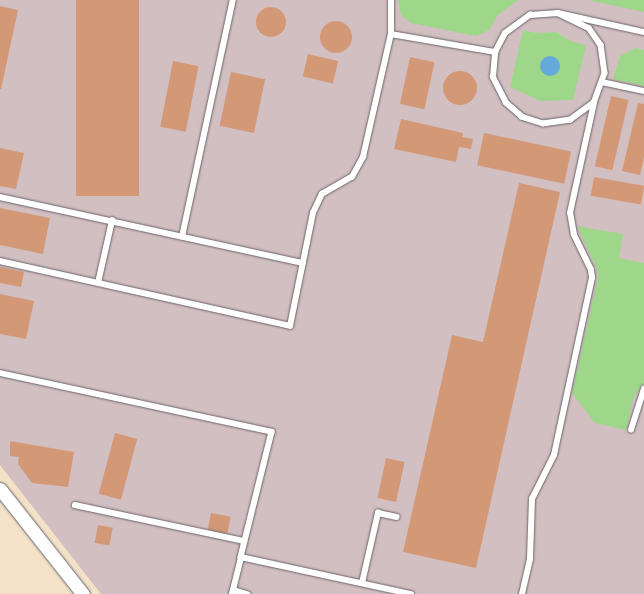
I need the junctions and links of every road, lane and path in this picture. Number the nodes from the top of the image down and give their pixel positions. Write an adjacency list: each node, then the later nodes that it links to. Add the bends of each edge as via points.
1 (233, 0): 12 (lane)
2 (391, 0): 5 (lane)
3 (558, 13): 4 (lane); 6 (lane, via 530,15 505,33); 7 (lane, via 589,28 601,45 605,73)
4 (644, 32)
5 (391, 34): 6 (lane); 14 (lane, via 363,157 352,177 322,194 313,213)
6 (495, 52): 9 (lane, via 494,77 506,104 522,117 543,124 571,120)
7 (602, 82): 8 (lane); 9 (lane)
8 (644, 91)
9 (594, 103): 29 (lane, via 570,213 574,234 591,270 592,278 554,455 532,499 530,559)
10 (0, 197): 11 (lane)
11 (112, 221): 12 (lane); 15 (lane)
12 (182, 237): 14 (lane)
13 (0, 261): 15 (lane)
14 (302, 263): 15 (lane, via 290,326)
15 (98, 283)
16 (0, 373): 22 (lane, via 272,432)
17 (644, 389): 18 (lane)
18 (630, 430)
19 (0, 489): 26 (street)
20 (75, 505): 22 (lane)
21 (397, 517): 24 (lane, via 378,513)
22 (244, 542): 23 (lane)
23 (241, 557): 24 (lane); 25 (lane)
24 (362, 583): 28 (lane)
25 (232, 592): 27 (lane)
26 (83, 594)
27 (246, 594)
28 (411, 594)
29 (522, 594)

